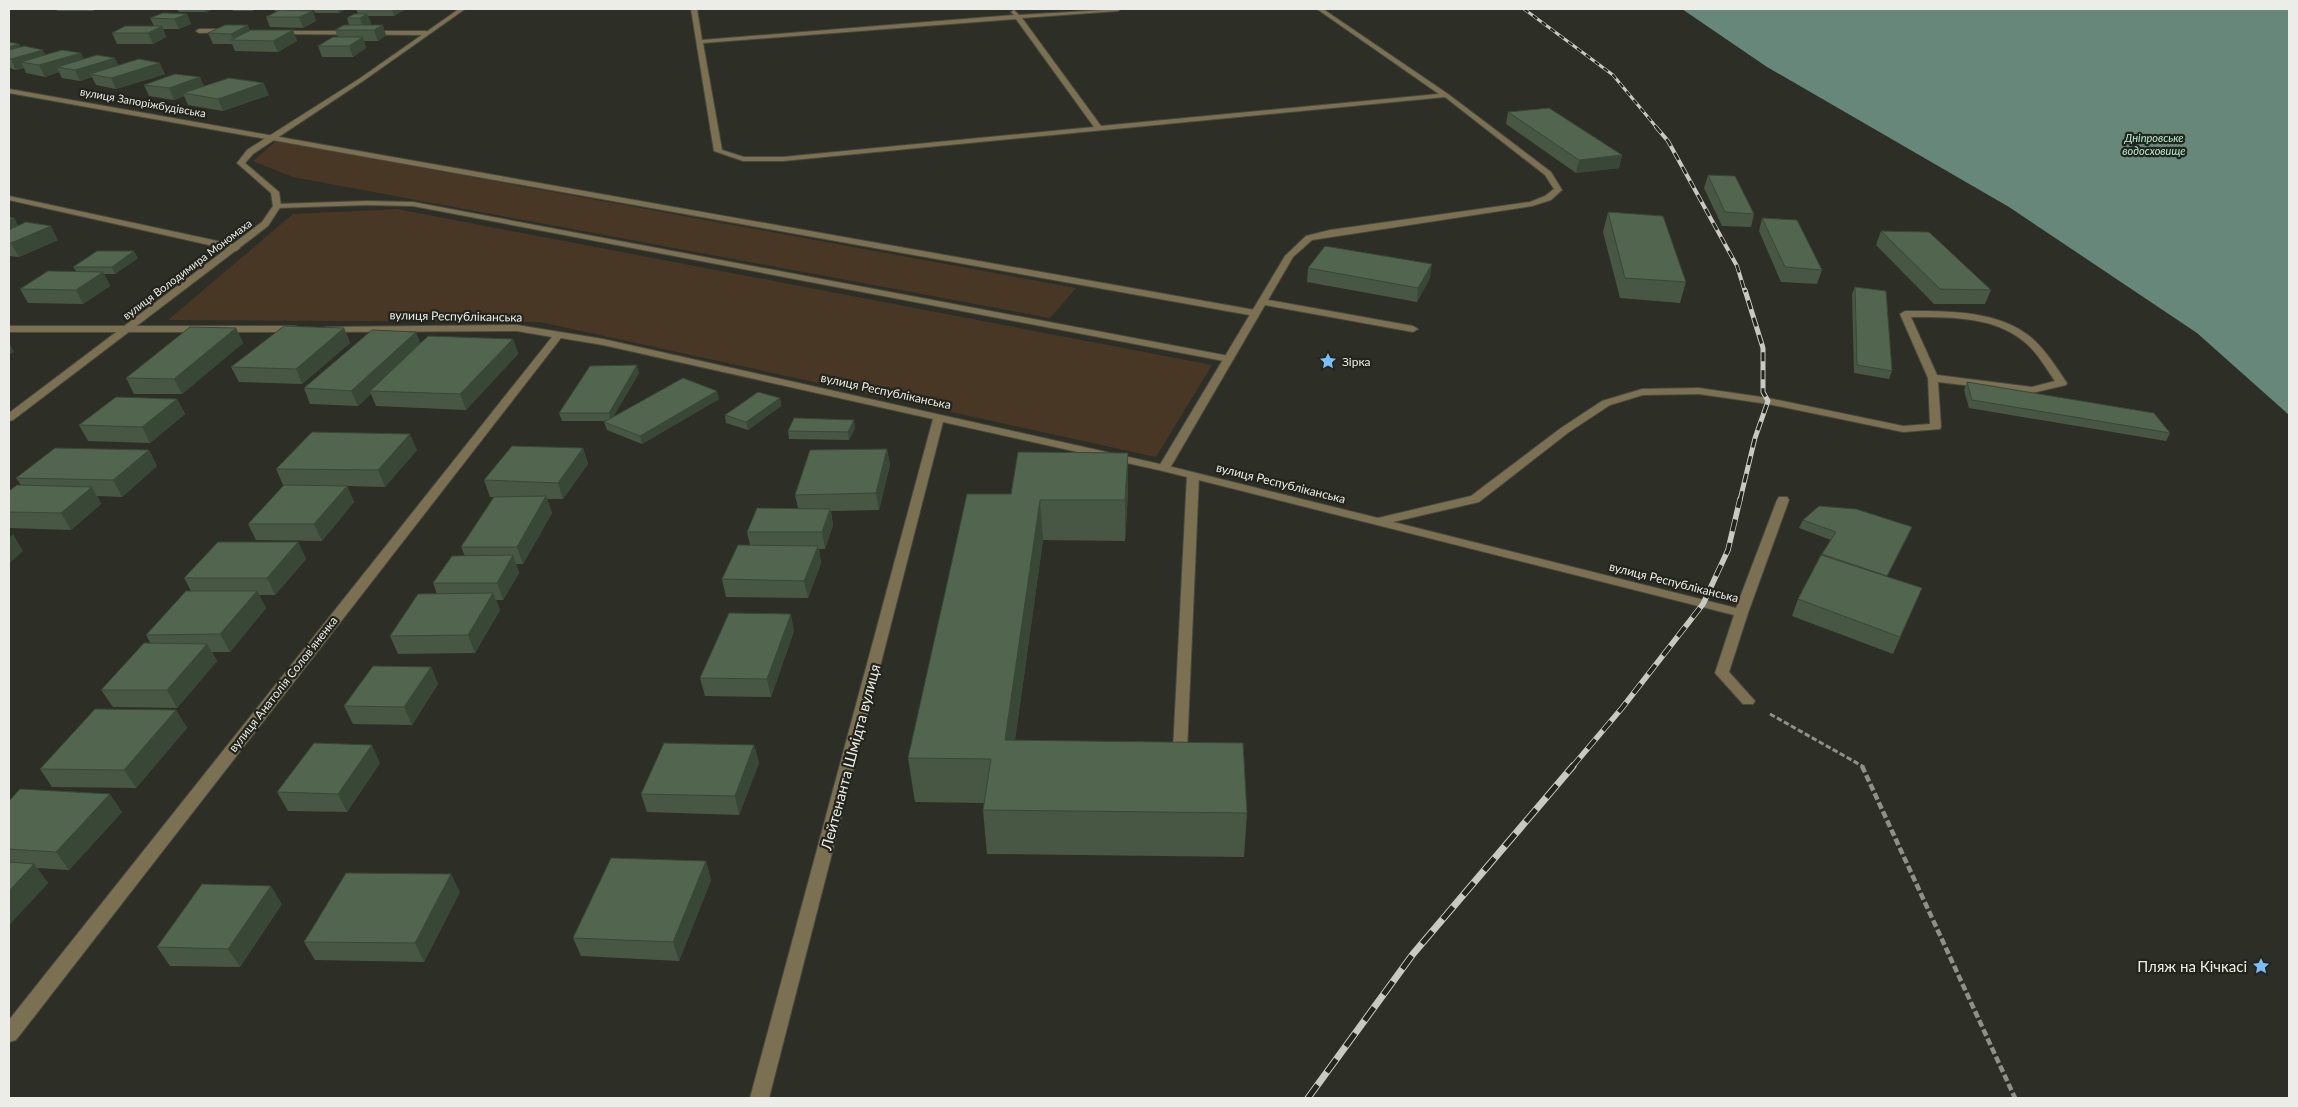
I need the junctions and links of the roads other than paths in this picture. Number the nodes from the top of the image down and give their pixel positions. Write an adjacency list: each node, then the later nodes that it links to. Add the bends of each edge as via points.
1 (462, 9): 10 (street)
2 (694, 9): 11 (street)
3 (1011, 9): 6 (street)
4 (1118, 9): 6 (street)
5 (1320, 9): 13 (street)
6 (1018, 17): 11 (street); 14 (street)
7 (199, 31): 8 (street)
8 (238, 32)
9 (268, 32): 10 (street)
10 (426, 32): 15 (street, via 361,80)
11 (698, 42): 14 (street, via 718,151 743,159 783,159)
12 (9, 91): 15 (street, вулиця Запоріжбудівська)
13 (1446, 95): 14 (street); 19 (street, via 1548,174 1558,190 1532,204 1330,232 1309,238 1289,256)
14 (1099, 128)
15 (274, 136): 17 (street, via 240,163 276,192); 20 (street, вулиця Запоріжбудівська)
16 (9, 198): 18 (street)
17 (277, 206): 18 (street, вулиця Володимира Мономаха, via 265,224); 25 (street, via 413,204)
18 (236, 248): 22 (street, вулиця Володимира Мономаха)
19 (1262, 302): 20 (street); 23 (street)
20 (1256, 313): 25 (street)
21 (9, 329): 22 (street, вулиця Республіканська)
22 (125, 329): 24 (street, вулиця Республіканська, via 517,328); 28 (street, вулиця Володимира Мономаха)
23 (1413, 329)
24 (558, 335): 27 (street, вулиця Республіканська); 36 (street, вулиця Анатолія Солов’яненка)
25 (1229, 359): 29 (street)
26 (1933, 378): 26 (street, via 1905,314 1941,314 2004,326 2026,338 2062,383 2032,390); 32 (street, via 1936,427 1903,429 1768,401 1699,391 1642,392 1606,403 1475,499)
27 (940, 416): 29 (street, вулиця Республіканська); 37 (street, Лейтенанта Шмідта вулиця)
28 (9, 418)
29 (1164, 468): 30 (street, вулиця Республіканська)
30 (1193, 475): 32 (street, вулиця Республіканська); 35 (street)
31 (1783, 500): 33 (street)
32 (1379, 522): 33 (street, вулиця Республіканська)
33 (1741, 613): 34 (street, via 1722,673)
34 (1748, 701)
35 (1180, 751)
36 (9, 1034)
37 (760, 1098)

